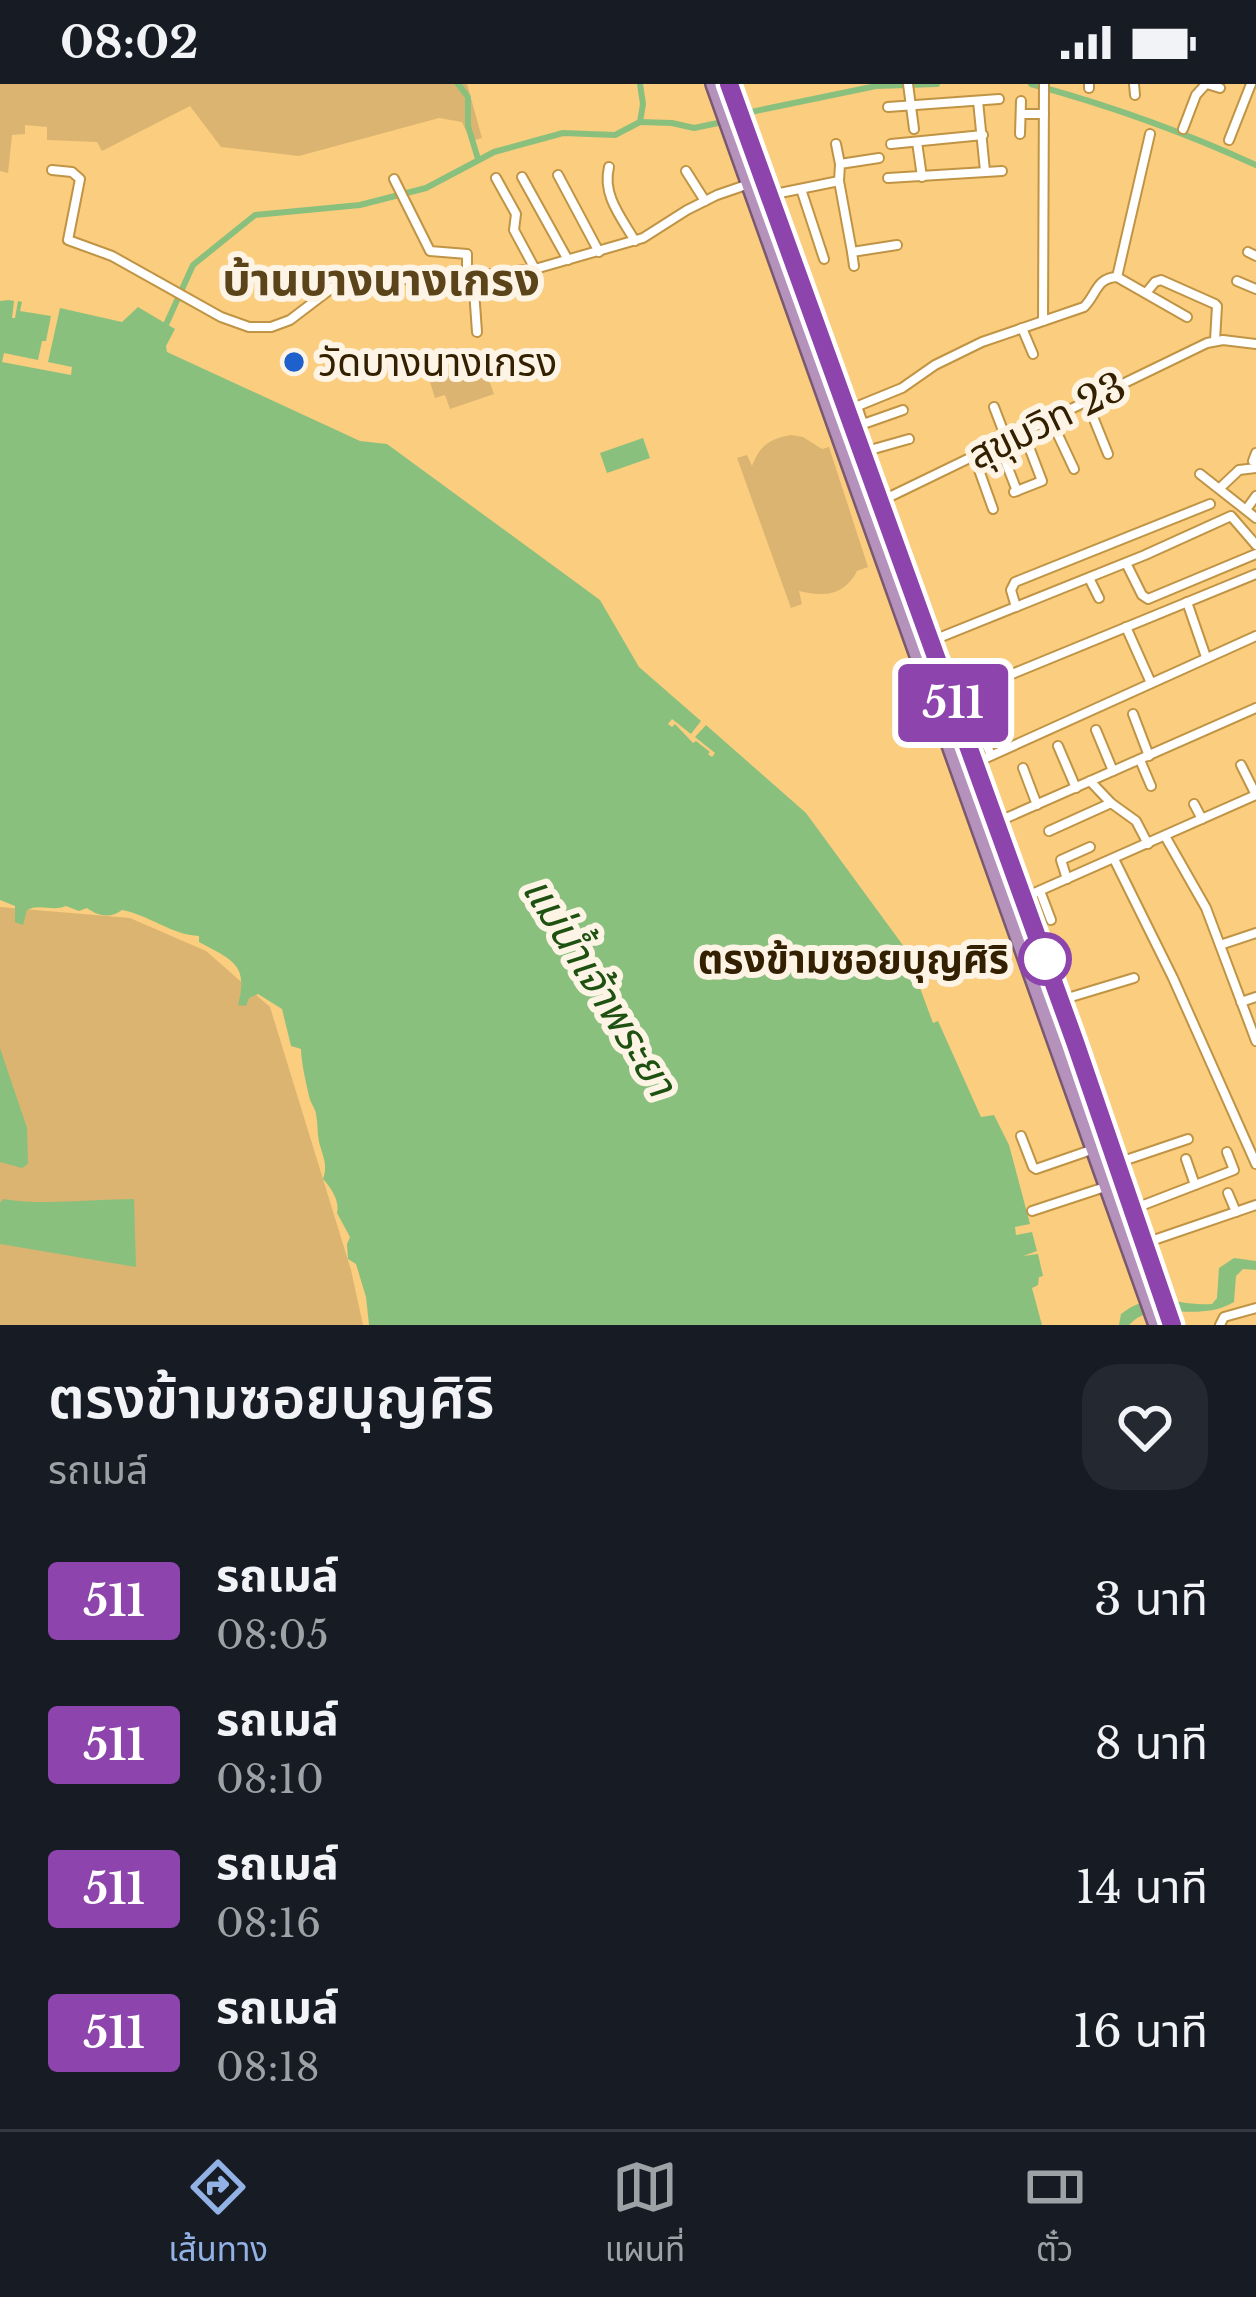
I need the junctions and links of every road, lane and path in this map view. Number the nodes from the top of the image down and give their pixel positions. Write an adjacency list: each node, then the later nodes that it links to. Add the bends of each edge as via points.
1 (714, 84): 38 (highway)
2 (729, 84): 40 (highway)
3 (908, 84): 11 (street)
4 (1044, 84): 14 (street)
5 (1206, 84): 7 (street); 16 (street)
6 (1251, 84): 20 (street)
7 (1220, 88)
8 (1000, 99): 9 (street)
9 (978, 100): 11 (street); 19 (street)
10 (1021, 101): 13 (street)
11 (910, 104): 12 (street); 15 (street)
12 (888, 107)
13 (1021, 114): 14 (street); 17 (street)
14 (1044, 114): 56 (street)
15 (914, 128)
16 (1183, 129)
17 (1020, 134)
18 (1150, 134): 51 (street)
19 (983, 135): 21 (street); 29 (street)
20 (1229, 140)
21 (917, 142): 23 (street); 33 (street)
22 (836, 144): 25 (street)
23 (891, 144)
24 (879, 158): 25 (street)
25 (840, 164): 37 (street)
26 (609, 167): 42 (street, via 607,191)
27 (52, 170): 50 (street, via 80,179 68,240 221,317 260,328 290,320 345,282)
28 (686, 171): 41 (street)
29 (985, 171): 30 (street); 33 (street)
30 (1002, 171)
31 (558, 175): 44 (street)
32 (522, 176): 47 (street)
33 (922, 177): 35 (street)
34 (496, 178): 49 (street)
35 (888, 178)
36 (395, 180): 50 (street, via 431,253 467,255)
37 (839, 182): 39 (street); 45 (street)
38 (750, 184): 41 (street); 94 (highway)
39 (801, 189): 40 (street); 46 (street)
40 (769, 195): 64 (highway)
41 (705, 201): 42 (street)
42 (635, 241): 44 (street)
43 (897, 245): 45 (street)
44 (599, 252): 47 (street)
45 (852, 252): 48 (street)
46 (824, 259)
47 (568, 260): 49 (street)
48 (854, 266)
49 (535, 269): 50 (street)
50 (470, 276): 58 (street)
51 (1118, 277): 54 (street); 56 (street, via 1098,283 1084,307)
52 (1237, 281): 53 (street)
53 (1256, 289)
54 (1146, 293): 55 (street); 59 (street, via 1169,281 1215,304)
55 (1187, 317)
56 (1043, 320): 57 (street)
57 (1022, 328): 61 (street); 64 (street)
58 (477, 332)
59 (1215, 340): 60 (street); 62 (street, สุขุมวิท 23)
60 (1256, 344)
61 (1033, 354)
62 (1087, 402): 66 (street, สุขุมวิท 23); 71 (street)
63 (994, 407): 69 (street)
64 (851, 408): 65 (street, via 866,423); 70 (highway)
65 (903, 410)
66 (1051, 420): 67 (street, สุขุมวิท 23); 74 (street)
67 (1024, 433): 69 (street, สุขุมวิท 23); 69 (street, via 1042,482 1015,492)
68 (909, 439): 70 (street)
69 (1003, 443): 72 (street, สุขุมวิท 23)
70 (861, 452): 78 (highway)
71 (1108, 454)
72 (974, 456): 78 (street, สุขุมวิท 23); 81 (street)
73 (1255, 461): 76 (street)
74 (1073, 470)
75 (1200, 474): 76 (street)
76 (1220, 488): 82 (street)
77 (1256, 496): 80 (street)
78 (879, 501): 92 (highway)
79 (1210, 504): 89 (street, via 1015,583)
80 (1248, 507)
81 (993, 509)
82 (1256, 518)
83 (1256, 549): 84 (street, via 1231,517); 84 (street, via 1148,599)
84 (1126, 563): 86 (street)
85 (1256, 574): 88 (street)
86 (1090, 578): 87 (street); 89 (street)
87 (1099, 598)
88 (1187, 602): 90 (street); 93 (street)
89 (1016, 608): 92 (street)
90 (1126, 627): 95 (street); 98 (street, via 973,690)
91 (1256, 636): 93 (street)
92 (929, 641): 94 (highway)
93 (1207, 658): 95 (street)
94 (937, 683): 98 (highway); 132 (highway)
95 (1151, 683): 101 (street)
96 (1256, 709): 102 (street)
97 (1133, 714): 102 (street)
98 (970, 727): 101 (street); 103 (highway)
99 (1096, 730): 106 (street)
100 (1058, 746): 109 (street)
101 (991, 755): 103 (street)
102 (1145, 758): 106 (street); 108 (street)
103 (974, 763): 115 (highway)
104 (1241, 765): 110 (street)
105 (1024, 768): 113 (street)
106 (1113, 771): 107 (street)
107 (1090, 782): 109 (street); 111 (street)
108 (1151, 786)
109 (1076, 788): 113 (street)
110 (1256, 795): 114 (street)
111 (1111, 803): 116 (street); 118 (street, via 1136,821)
112 (1194, 803): 114 (street)
113 (1037, 805): 115 (street)
114 (1202, 819): 117 (street)
115 (995, 823): 123 (highway)
116 (1049, 831)
117 (1165, 836): 118 (street); 126 (street)
118 (1148, 844): 120 (street)
119 (1090, 847): 121 (street, via 1061,860)
120 (1114, 859): 121 (street); 139 (street)
121 (1067, 879): 122 (street)
122 (1040, 891): 123 (street); 124 (street)
123 (1023, 898): 129 (highway)
124 (1051, 920)
125 (1256, 933): 126 (street)
126 (1220, 945): 130 (street)
127 (1134, 977): 129 (street)
128 (1256, 997): 130 (street)
129 (1060, 1001): 132 (highway)
130 (1241, 1002): 131 (street)
131 (1256, 1041)
132 (1085, 1097): 135 (highway); 138 (highway)
133 (1021, 1136): 135 (street, via 1036,1168)
134 (1188, 1139): 138 (street)
135 (1095, 1149): 141 (highway)
136 (1226, 1151): 140 (street, via 1234,1170)
137 (1186, 1159): 140 (street)
138 (1116, 1163): 144 (highway)
139 (1256, 1164)
140 (1195, 1185): 144 (street)
141 (1109, 1186): 145 (street); 149 (highway)
142 (1228, 1192): 146 (street)
143 (1254, 1206): 146 (street); 147 (street)
144 (1132, 1209): 148 (highway)
145 (1032, 1211)
146 (1236, 1213): 148 (street)
147 (1256, 1222)
148 (1143, 1244): 149 (highway)
149 (1144, 1265): 151 (highway); 152 (highway)
150 (1256, 1308): 153 (street)
151 (1157, 1325)
152 (1172, 1325)
153 (1220, 1325)

